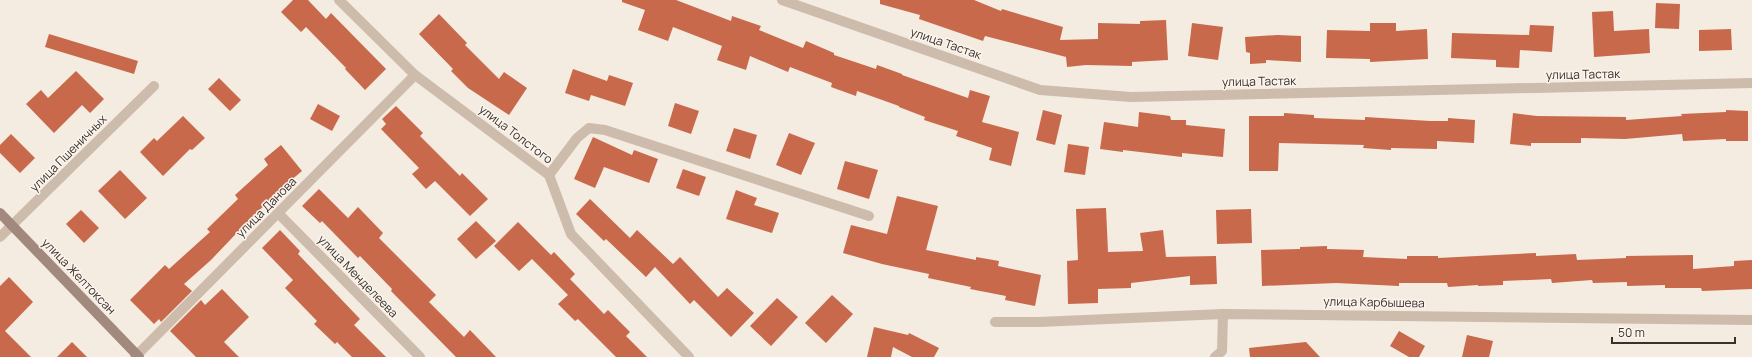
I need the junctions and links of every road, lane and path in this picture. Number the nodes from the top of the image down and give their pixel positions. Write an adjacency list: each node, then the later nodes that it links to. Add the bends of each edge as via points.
1 (339, 0): 3 (street)
2 (782, 0): 4 (street, улица Тастак, via 1040,90 1131,97)
3 (415, 75): 6 (street, улица Толстого); 7 (street, улица Данова)
4 (1752, 83)
5 (154, 86): 10 (street, улица Пшеничных)
6 (548, 174): 9 (street, via 576,138 589,128 605,130); 18 (street, улица Толстого, via 571,234)
7 (278, 213): 16 (street, улица Данова); 17 (street, улица Менделеева)
8 (0, 214): 10 (main road, улица Желтоксан)
9 (869, 216)
10 (12, 226): 11 (street, улица Пшеничных); 16 (main road, улица Желтоксан)
11 (0, 237)
12 (1223, 314): 13 (street, улица Карбышева); 14 (street, улица Карбышева); 15 (street)
13 (1752, 320)
14 (995, 322)
15 (1221, 355)
16 (137, 356)
17 (420, 357)
18 (689, 357)

